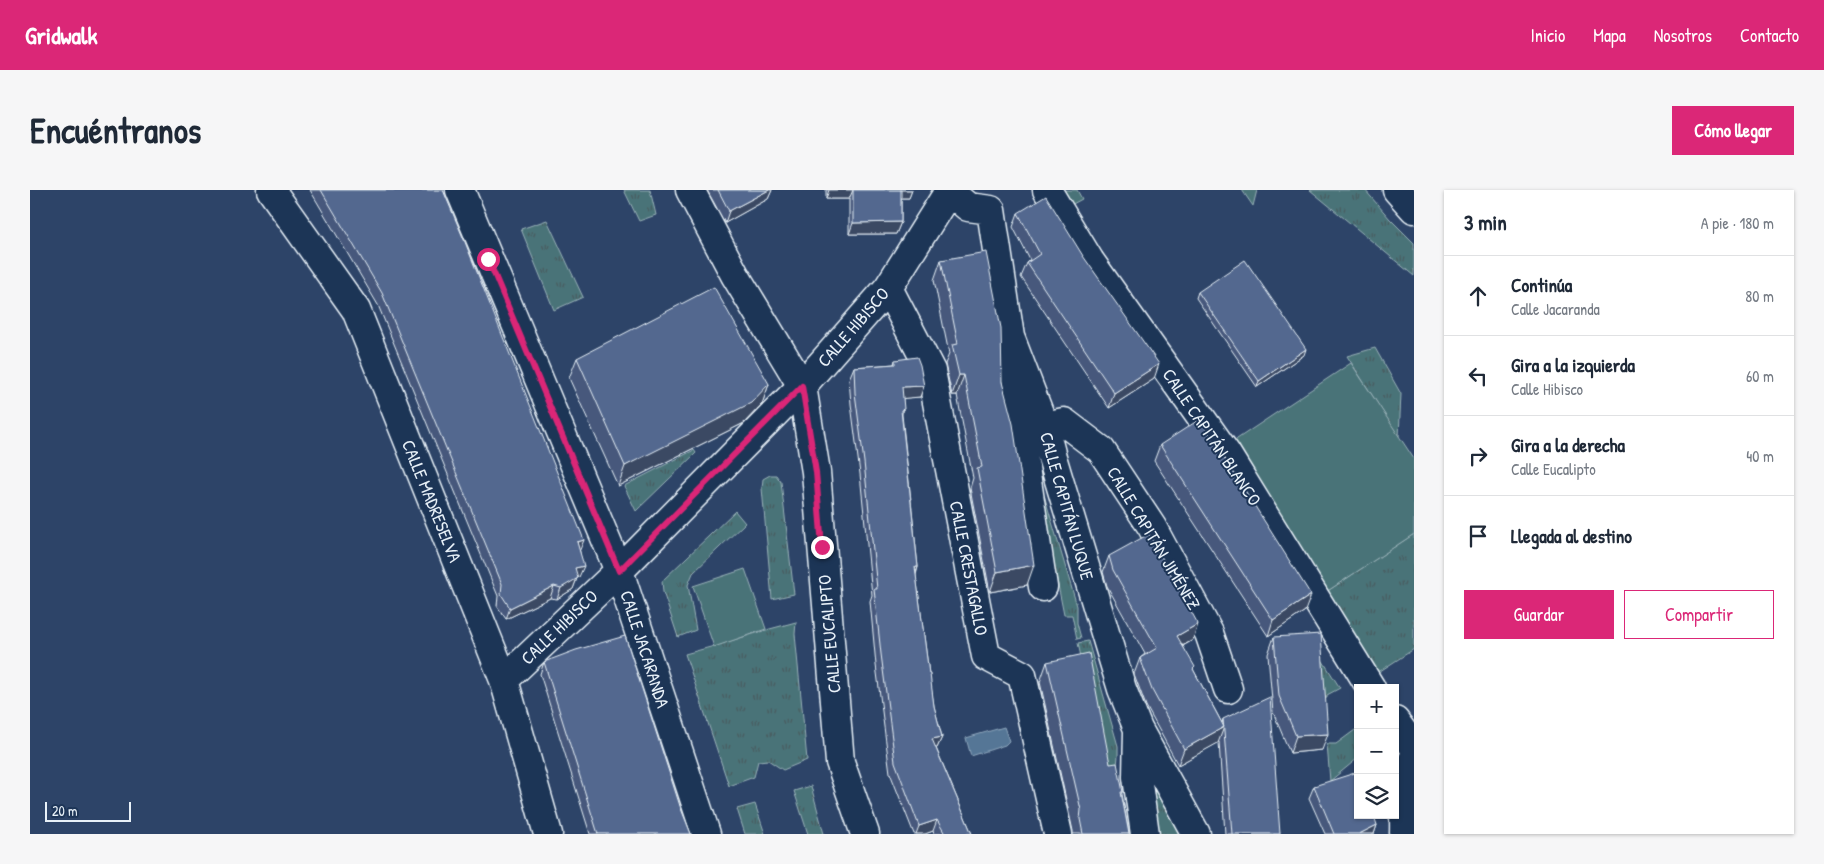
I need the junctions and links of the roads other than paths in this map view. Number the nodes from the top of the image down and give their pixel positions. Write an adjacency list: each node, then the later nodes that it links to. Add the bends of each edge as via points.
1 (271, 190): 15 (street, CALLE MADRESELVA, via 356,310)
2 (460, 190): 13 (street, CALLE JACARANDA)
3 (690, 190): 11 (street, CALLE EUCALIPTO, via 735,275)
4 (1047, 190): 16 (street, CALLE CAPITÁN BLANCO, via 1090,261 1226,453)
5 (1397, 190): 8 (street)
6 (949, 191): 7 (street, CALLE CAPITÁN LUQUE, via 968,208); 9 (street, CALLE HIBISCO)
7 (990, 200): 10 (street, CALLE CAPITÁN LUQUE)
8 (1414, 209)
9 (888, 288): 11 (street, CALLE HIBISCO); 25 (street, CALLE CRESTAGALLO, via 931,371 986,656 1022,675)
10 (1010, 337): 12 (street, CALLE CAPITÁN LUQUE); 14 (street, via 1010,398 1020,441)
11 (802, 386): 13 (street, CALLE HIBISCO); 24 (street, CALLE EUCALIPTO, via 816,472 840,762)
12 (1044, 426): 17 (street, CALLE CAPITÁN JIMÉNEZ, via 1064,422 1101,450 1152,527 1210,633); 19 (street, CALLE CAPITÁN LUQUE, via 1122,689)
13 (619, 571): 15 (street, CALLE HIBISCO); 23 (street, CALLE JACARANDA)
14 (1042, 586)
15 (504, 680): 22 (street, CALLE MADRESELVA)
16 (1369, 684)
17 (1228, 689)
18 (1399, 726): 20 (street)
19 (1138, 729): 26 (street, via 1137,777); 27 (street, CALLE CAPITÁN LUQUE)
20 (1414, 747)
21 (1414, 758): 28 (street, via 1409,765 1405,788)
22 (548, 834)
23 (706, 834)
24 (865, 834)
25 (1058, 834)
26 (1145, 834)
27 (1196, 834)
28 (1404, 834)

